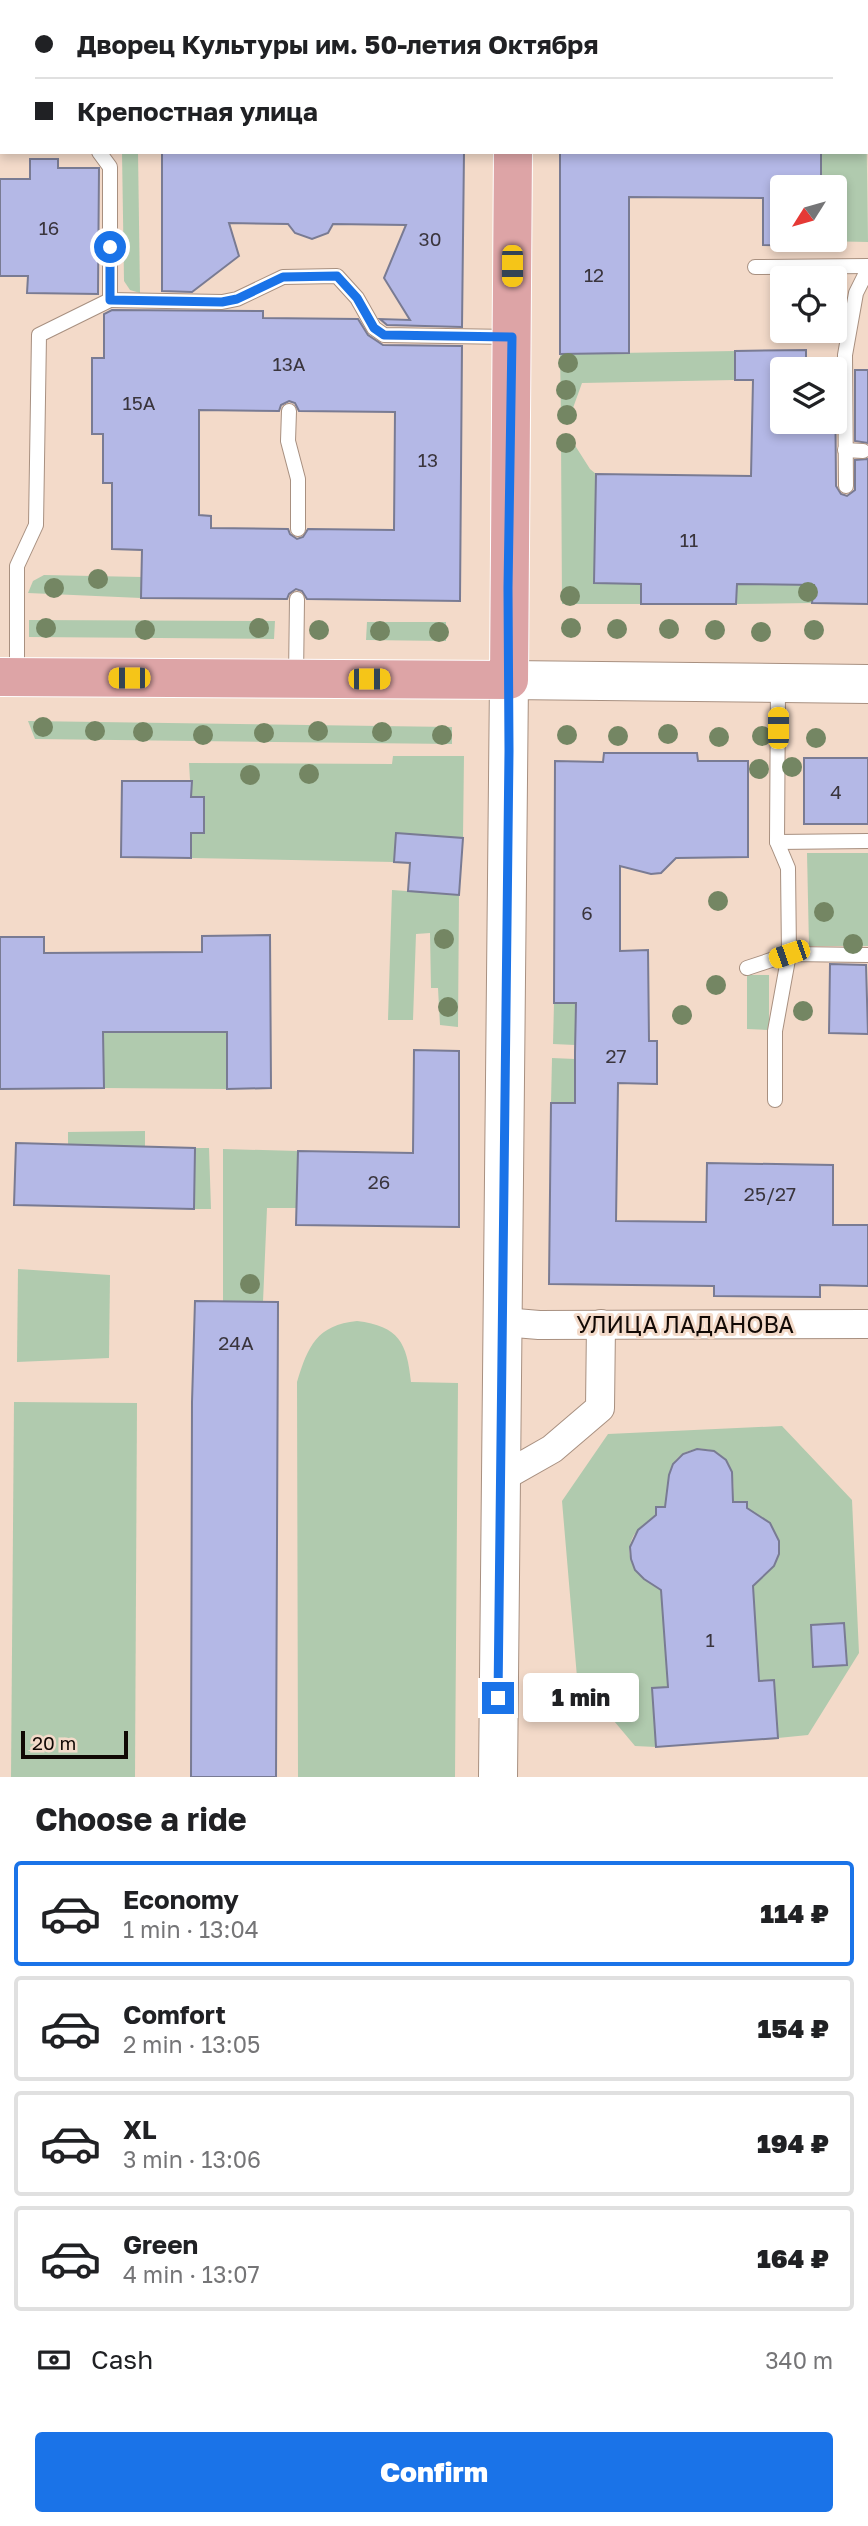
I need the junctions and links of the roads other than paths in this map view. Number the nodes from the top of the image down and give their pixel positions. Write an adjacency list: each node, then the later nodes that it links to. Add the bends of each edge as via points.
1 (100, 154): 5 (lane, via 110,167)
2 (513, 154): 6 (main road)
3 (755, 267): 4 (lane)
4 (868, 267): 8 (lane, via 856,293 845,355)
5 (110, 300): 6 (lane, via 222,302 283,277 337,276 384,335); 13 (lane, via 38,335 36,525 17,566)
6 (512, 337): 15 (main road)
7 (289, 411): 11 (lane, via 288,441 298,480)
8 (845, 450): 9 (lane); 10 (lane)
9 (863, 451)
10 (846, 486)
11 (298, 529)
12 (298, 599): 14 (lane)
13 (9, 677): 14 (main road)
14 (296, 679): 15 (main road)
15 (509, 680): 16 (street); 24 (street)
16 (778, 683): 17 (street); 19 (lane)
17 (868, 684)
18 (868, 841): 19 (lane)
19 (777, 842): 20 (lane, via 788,868)
20 (789, 954): 21 (lane); 22 (lane); 23 (lane, via 775,1031)
21 (868, 955)
22 (747, 968)
23 (775, 1100)
24 (503, 1322): 25 (street, УЛИЦА ЛАДАНОВА); 27 (street)
25 (601, 1324): 26 (street, УЛИЦА ЛАДАНОВА); 27 (street, via 600,1408 552,1449)
26 (868, 1324)
27 (501, 1478): 28 (street)
28 (498, 1777)

